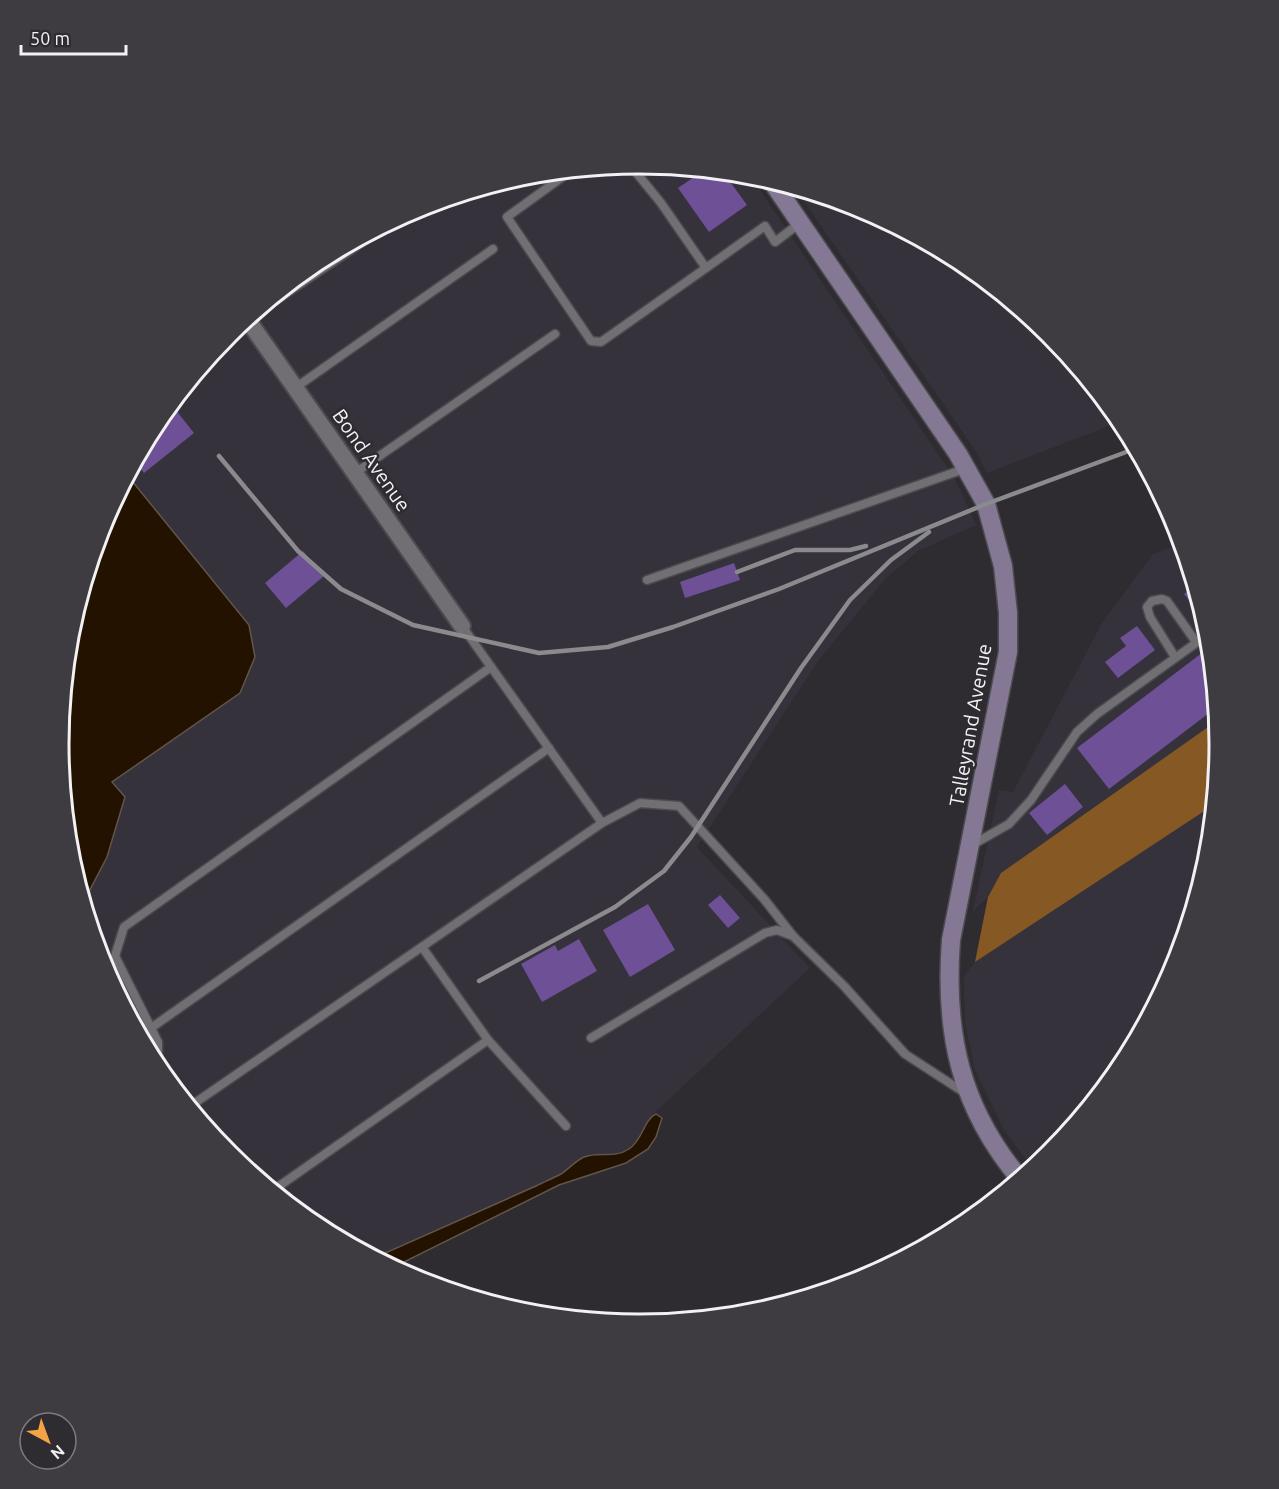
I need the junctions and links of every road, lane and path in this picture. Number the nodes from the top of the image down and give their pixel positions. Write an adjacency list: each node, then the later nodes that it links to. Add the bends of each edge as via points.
1 (638, 174): 6 (lane)
2 (558, 180): 6 (lane, via 507,217 591,341 601,342)
3 (779, 191): 4 (street, Talleyrand Avenue)
4 (801, 223): 6 (lane, via 775,242 765,226); 10 (street, Talleyrand Avenue)
5 (493, 249): 9 (lane)
6 (706, 268)
7 (252, 326): 9 (street, Bond Avenue)
8 (555, 334): 11 (lane)
9 (295, 388): 11 (street, Bond Avenue)
10 (967, 468): 12 (lane); 20 (street, Talleyrand Avenue, via 986,504 998,542 1008,613 1008,652)
11 (355, 473): 13 (street, Bond Avenue)
12 (647, 579)
13 (462, 626): 17 (lane)
14 (1200, 639): 15 (lane)
15 (1196, 642): 16 (lane); 16 (lane, via 1167,601 1152,601 1147,607 1150,617)
16 (1175, 657): 20 (lane, via 1077,732 1031,800 1009,824)
17 (491, 667): 18 (lane); 23 (lane, via 124,927 116,956)
18 (549, 748): 19 (lane); 23 (lane)
19 (602, 823): 21 (lane, via 640,803 679,806); 22 (lane)
20 (971, 845): 27 (street, Talleyrand Avenue, via 951,940 948,981 950,1023)
21 (793, 936): 24 (lane, via 777,930 765,933); 27 (lane, via 905,1054)
22 (422, 947): 25 (lane); 28 (lane)
23 (151, 1028): 26 (lane)
24 (591, 1038)
25 (488, 1040): 29 (lane); 31 (lane)
26 (158, 1050)
27 (968, 1095): 30 (street, Talleyrand Avenue, via 987,1134)
28 (196, 1102)
29 (566, 1126)
30 (1016, 1173)
31 (279, 1186)

